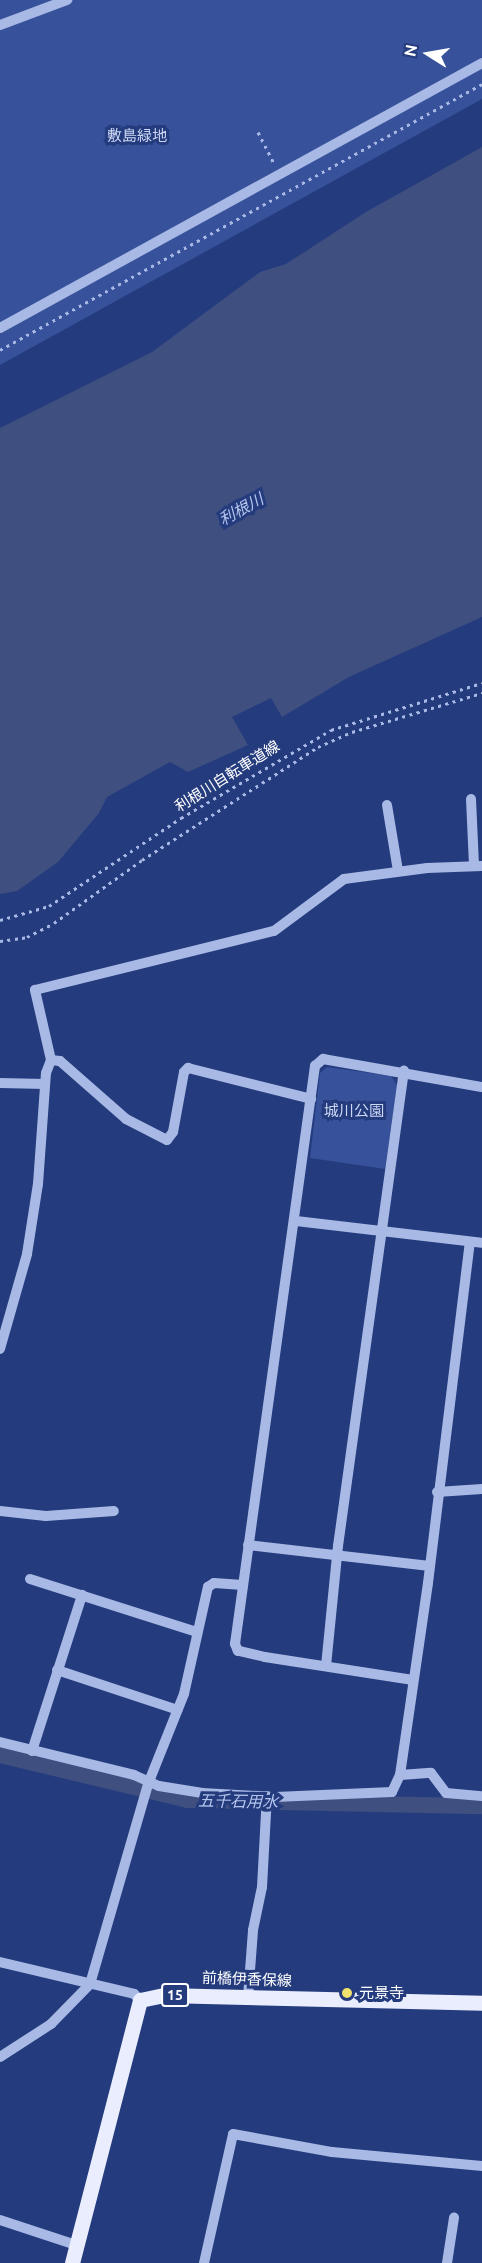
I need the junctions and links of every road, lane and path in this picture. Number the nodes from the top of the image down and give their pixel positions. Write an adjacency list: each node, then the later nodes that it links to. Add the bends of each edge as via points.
1 (67, 0): 2 (street)
2 (0, 25)
3 (482, 63): 6 (street)
4 (482, 84): 8 (path)
5 (258, 132): 6 (path)
6 (280, 175): 7 (street)
7 (0, 328)
8 (0, 350)
9 (482, 683): 15 (path, 利根川自転車道線, via 331,730 191,812 49,906)
10 (482, 693): 16 (path, via 352,732 318,747 142,860 54,923 27,937)
11 (471, 799): 13 (street)
12 (387, 805): 14 (street)
13 (478, 866): 14 (street)
14 (398, 871): 17 (street, via 339,881 274,931 39,986 33,993)
15 (0, 920)
16 (0, 941)
17 (51, 1060): 20 (street); 22 (street, via 60,1061 126,1119 167,1140 173,1132 188,1068)
18 (404, 1071): 21 (street); 22 (street, via 323,1059 315,1066); 24 (street)
19 (0, 1083): 20 (street)
20 (45, 1084): 27 (street, via 38,1184 27,1254)
21 (482, 1087)
22 (311, 1099): 23 (street)
23 (296, 1221): 24 (street); 32 (street)
24 (382, 1233): 25 (street); 33 (street)
25 (470, 1243): 26 (street); 29 (street)
26 (482, 1243)
27 (0, 1349)
28 (482, 1489): 29 (street)
29 (437, 1492): 34 (street)
30 (114, 1510): 31 (street, via 46,1516)
31 (0, 1511)
32 (248, 1545): 33 (street); 36 (street)
33 (337, 1556): 34 (street); 39 (street)
34 (430, 1566): 41 (street)
35 (30, 1579): 37 (street)
36 (243, 1585): 38 (street, via 210,1584); 39 (street, via 235,1644 238,1651)
37 (82, 1595): 38 (street); 40 (street)
38 (197, 1632): 42 (street)
39 (326, 1666): 41 (street)
40 (57, 1670): 42 (street); 44 (street)
41 (413, 1680): 45 (street)
42 (178, 1710): 46 (street)
43 (0, 1743): 44 (street)
44 (32, 1750): 46 (street)
45 (400, 1775): 47 (street, via 396,1787 387,1794); 48 (street, via 431,1773 446,1793)
46 (150, 1779): 47 (street, via 159,1786 202,1793); 50 (street)
47 (267, 1796): 51 (street, via 262,1887 253,1930)
48 (482, 1796)
49 (0, 1962): 50 (street)
50 (90, 1984): 52 (street, via 134,1994); 54 (street, via 51,2024)
51 (248, 1997): 52 (main road, 前橋伊香保線 / 15, via 164,1995); 53 (main road, 前橋伊香保線 / 15)
52 (140, 2000): 58 (main road, 15)
53 (482, 2003)
54 (0, 2057)
55 (482, 2166): 60 (street, via 332,2152 233,2134)
56 (454, 2218): 61 (street)
57 (0, 2220): 58 (street)
58 (76, 2245): 59 (main road, 15)
59 (72, 2263)
60 (204, 2263)
61 (447, 2263)

